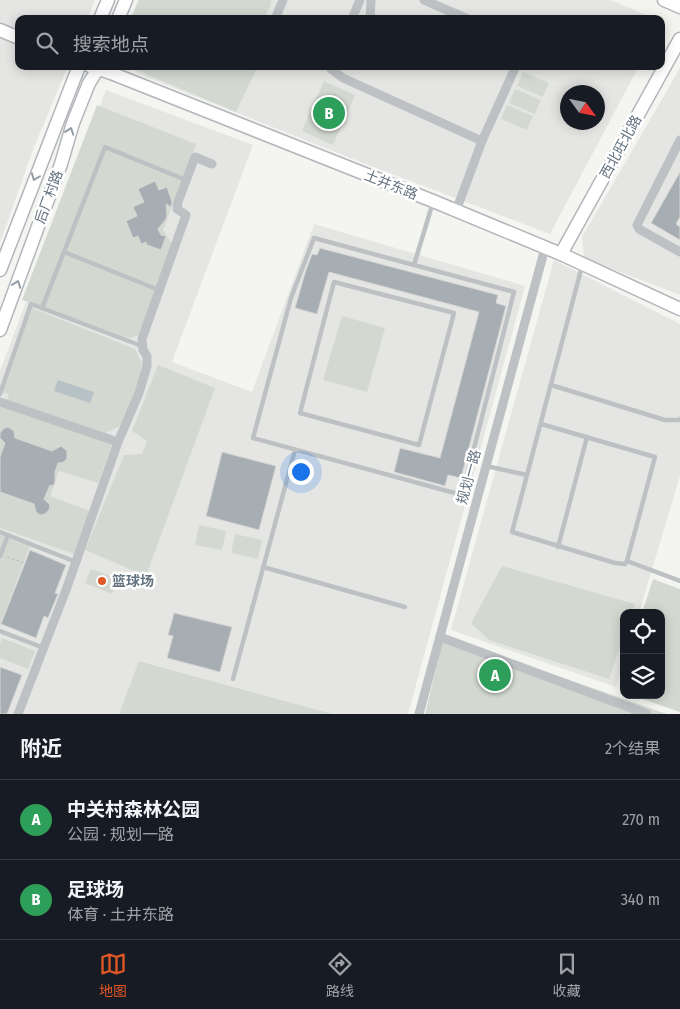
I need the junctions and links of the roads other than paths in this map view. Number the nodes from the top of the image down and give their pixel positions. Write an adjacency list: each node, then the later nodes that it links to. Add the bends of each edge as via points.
1 (108, 0): 9 (street)
2 (126, 0): 10 (street)
3 (283, 0): 11 (street)
4 (360, 0): 12 (street)
5 (371, 0): 13 (street)
6 (424, 0): 14 (street)
7 (664, 0): 8 (street)
8 (680, 7)
9 (102, 15)
10 (120, 15)
11 (277, 15)
12 (354, 15)
13 (370, 15)
14 (459, 15)
15 (0, 30): 16 (street)
16 (15, 36)
17 (680, 39): 18 (street, 西北旺北路)
18 (665, 66)
19 (77, 70): 37 (street, 后厂村路, one-way to 37)
20 (94, 70): 42 (street, 后厂村路, one-way to 20)
21 (104, 70): 29 (street, 土井东路)
22 (333, 70): 26 (street, via 343,78)
23 (514, 70): 26 (street)
24 (663, 70): 34 (street, 西北旺北路)
25 (680, 140): 33 (street, via 637,225)
26 (482, 141): 30 (street)
27 (212, 164): 28 (street, via 195,157)
28 (186, 180): 32 (lane, via 105,147); 38 (street, via 177,209 186,215)
29 (433, 201): 30 (street, 土井东路); 36 (lane)
30 (456, 211): 31 (street, 土井东路)
31 (546, 248): 34 (street, 土井东路); 52 (street, 规划一路)
32 (64, 252): 38 (lane); 39 (lane)
33 (680, 252)
34 (561, 254): 35 (street, 土井东路)
35 (582, 264): 40 (street, 土井东路); 44 (lane)
36 (414, 265): 51 (lane, via 314,238 291,298 253,438); 51 (lane, via 514,292 462,495)
37 (0, 270)
38 (159, 290): 43 (street)
39 (42, 308): 43 (lane); 45 (lane, via 30,304)
40 (680, 309)
41 (454, 313): 41 (lane, via 334,282 300,413 419,445)
42 (0, 330)
43 (142, 346): 50 (street, via 147,356 144,378)
44 (551, 385): 47 (lane, via 665,420); 48 (lane)
45 (0, 394)
46 (0, 402): 50 (street)
47 (680, 418)
48 (541, 424): 49 (lane); 53 (lane)
49 (586, 437): 56 (lane); 58 (lane, via 655,457)
50 (118, 442): 59 (street)
51 (295, 450): 60 (lane)
52 (486, 466): 53 (lane); 64 (street, 规划一路)
53 (527, 475): 56 (lane, via 512,532)
54 (0, 532): 55 (lane)
55 (8, 535): 57 (lane); 59 (lane)
56 (558, 547): 58 (lane, via 615,563 625,564)
57 (0, 555)
58 (628, 561): 61 (lane)
59 (76, 562): 65 (street)
60 (263, 568): 62 (lane); 66 (lane)
61 (680, 581)
62 (405, 607)
63 (0, 632): 65 (lane)
64 (440, 638): 68 (street, 规划一路); 69 (street)
65 (44, 648): 67 (street)
66 (233, 679)
67 (18, 714)
68 (419, 714)
69 (648, 714)

